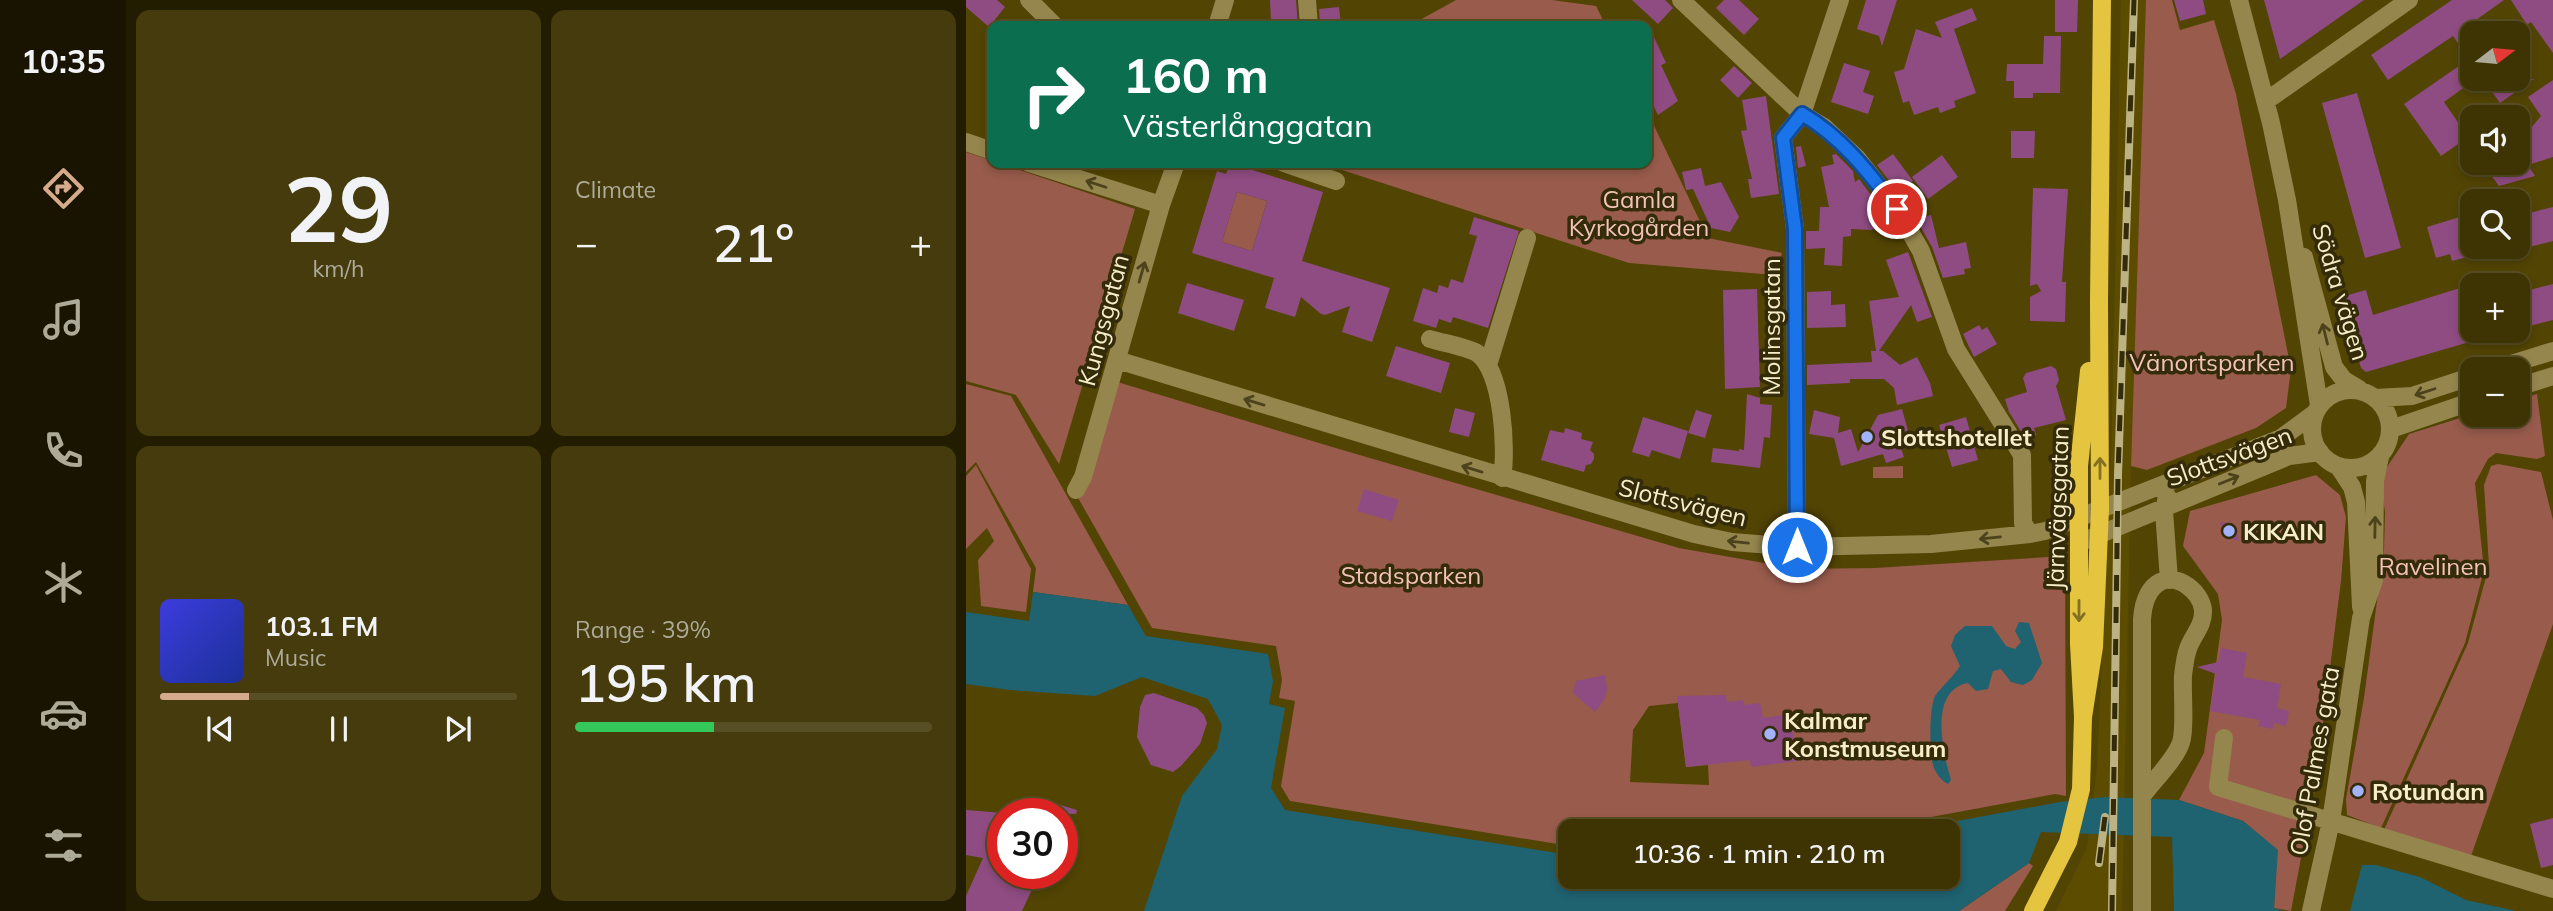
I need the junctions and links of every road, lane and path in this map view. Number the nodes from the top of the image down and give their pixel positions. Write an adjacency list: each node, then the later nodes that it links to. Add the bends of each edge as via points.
1 (1029, 0): 8 (street)
2 (1307, 0): 9 (street)
3 (1681, 0): 11 (street)
4 (1840, 0): 11 (street, Molinsgatan)
5 (2102, 0): 21 (main road, Järnvägsgatan)
6 (2239, 0): 10 (street, Södra vägen)
7 (2409, 0): 10 (street)
8 (1050, 21)
9 (1309, 21)
10 (2266, 101): 18 (street, Södra vägen)
11 (1802, 114): 44 (street, via 1824,127 1857,158 1897,209 1921,251 1956,349 2022,455 2024,523); 47 (street, Molinsgatan, via 1783,138 1795,229)
12 (966, 142): 13 (street)
13 (987, 149)
14 (1045, 168): 19 (street, one-way to 14)
15 (1174, 168): 19 (street, Kungsgatan)
16 (1305, 168): 17 (street)
17 (1330, 174)
18 (2287, 200): 30 (street, Södra vägen, one-way to 18, via 2334,367); 33 (street, Södra vägen)
19 (1161, 205): 25 (street, Kungsgatan, one-way to 19)
20 (1527, 238): 26 (street)
21 (2099, 302): 42 (main road, Järnvägsgatan, one-way to 21); 43 (main road, Järnvägsgatan, via 2080,466)
22 (1430, 339): 26 (street, via 1477,353)
23 (2553, 351): 24 (street)
24 (2530, 358)
25 (1117, 360): 39 (street, Slottsvägen, one-way to 25); 40 (street, Kungsgatan)
26 (1488, 365): 39 (street, via 1502,414)
27 (2553, 376): 29 (street)
28 (2460, 380): 31 (street, one-way to 31, via 2412,396)
29 (2530, 383)
30 (2359, 389): 31 (street); 33 (street, via 2328,397)
31 (2376, 398): 34 (street, via 2387,412)
32 (2460, 405): 34 (street)
33 (2317, 409): 35 (street, via 2312,433); 38 (street, Slottsvägen, via 2281,438)
34 (2391, 429): 36 (street)
35 (2320, 452): 37 (street); 41 (street, Slottsvägen, one-way to 35, via 2289,456)
36 (2380, 457): 37 (street, via 2365,467); 49 (street, Olof Palmes gata, one-way to 36, via 2374,580 2375,481)
37 (2339, 467): 49 (street, Olof Palmes gata, via 2356,502)
38 (2185, 476): 41 (street, via 2167,492); 42 (street, Slottsvägen)
39 (1502, 478): 47 (street, Slottsvägen, one-way to 39, via 1694,534)
40 (1076, 490)
41 (2165, 506): 45 (street, Slottsvägen); 48 (street)
42 (2100, 509): 43 (street, Slottsvägen); 45 (main road, Järnvägsgatan)
43 (2079, 517): 44 (street, Slottsvägen); 46 (main road, Järnvägsgatan)
44 (2031, 534): 47 (street, Slottsvägen, one-way to 47, via 1931,544)
45 (2099, 535): 46 (street, Slottsvägen); 50 (main road, Järnvägsgatan, via 2094,647)
46 (2079, 543): 50 (main road, Järnvägsgatan, one-way to 50)
47 (1797, 547)
48 (2169, 580): 52 (street, via 2159,583 2143,604); 52 (street, via 2185,583 2203,610 2183,676 2182,744)
49 (2361, 618): 53 (street, Olof Palmes gata)
50 (2083, 717): 55 (main road, Järnvägsgatan, via 2081,789 2068,842)
51 (2224, 737): 53 (street, via 2218,787)
52 (2142, 796): 56 (street)
53 (2331, 821): 54 (street); 57 (street, Olof Palmes gata)
54 (2553, 889)
55 (2033, 911)
56 (2142, 911)
57 (2311, 911)

